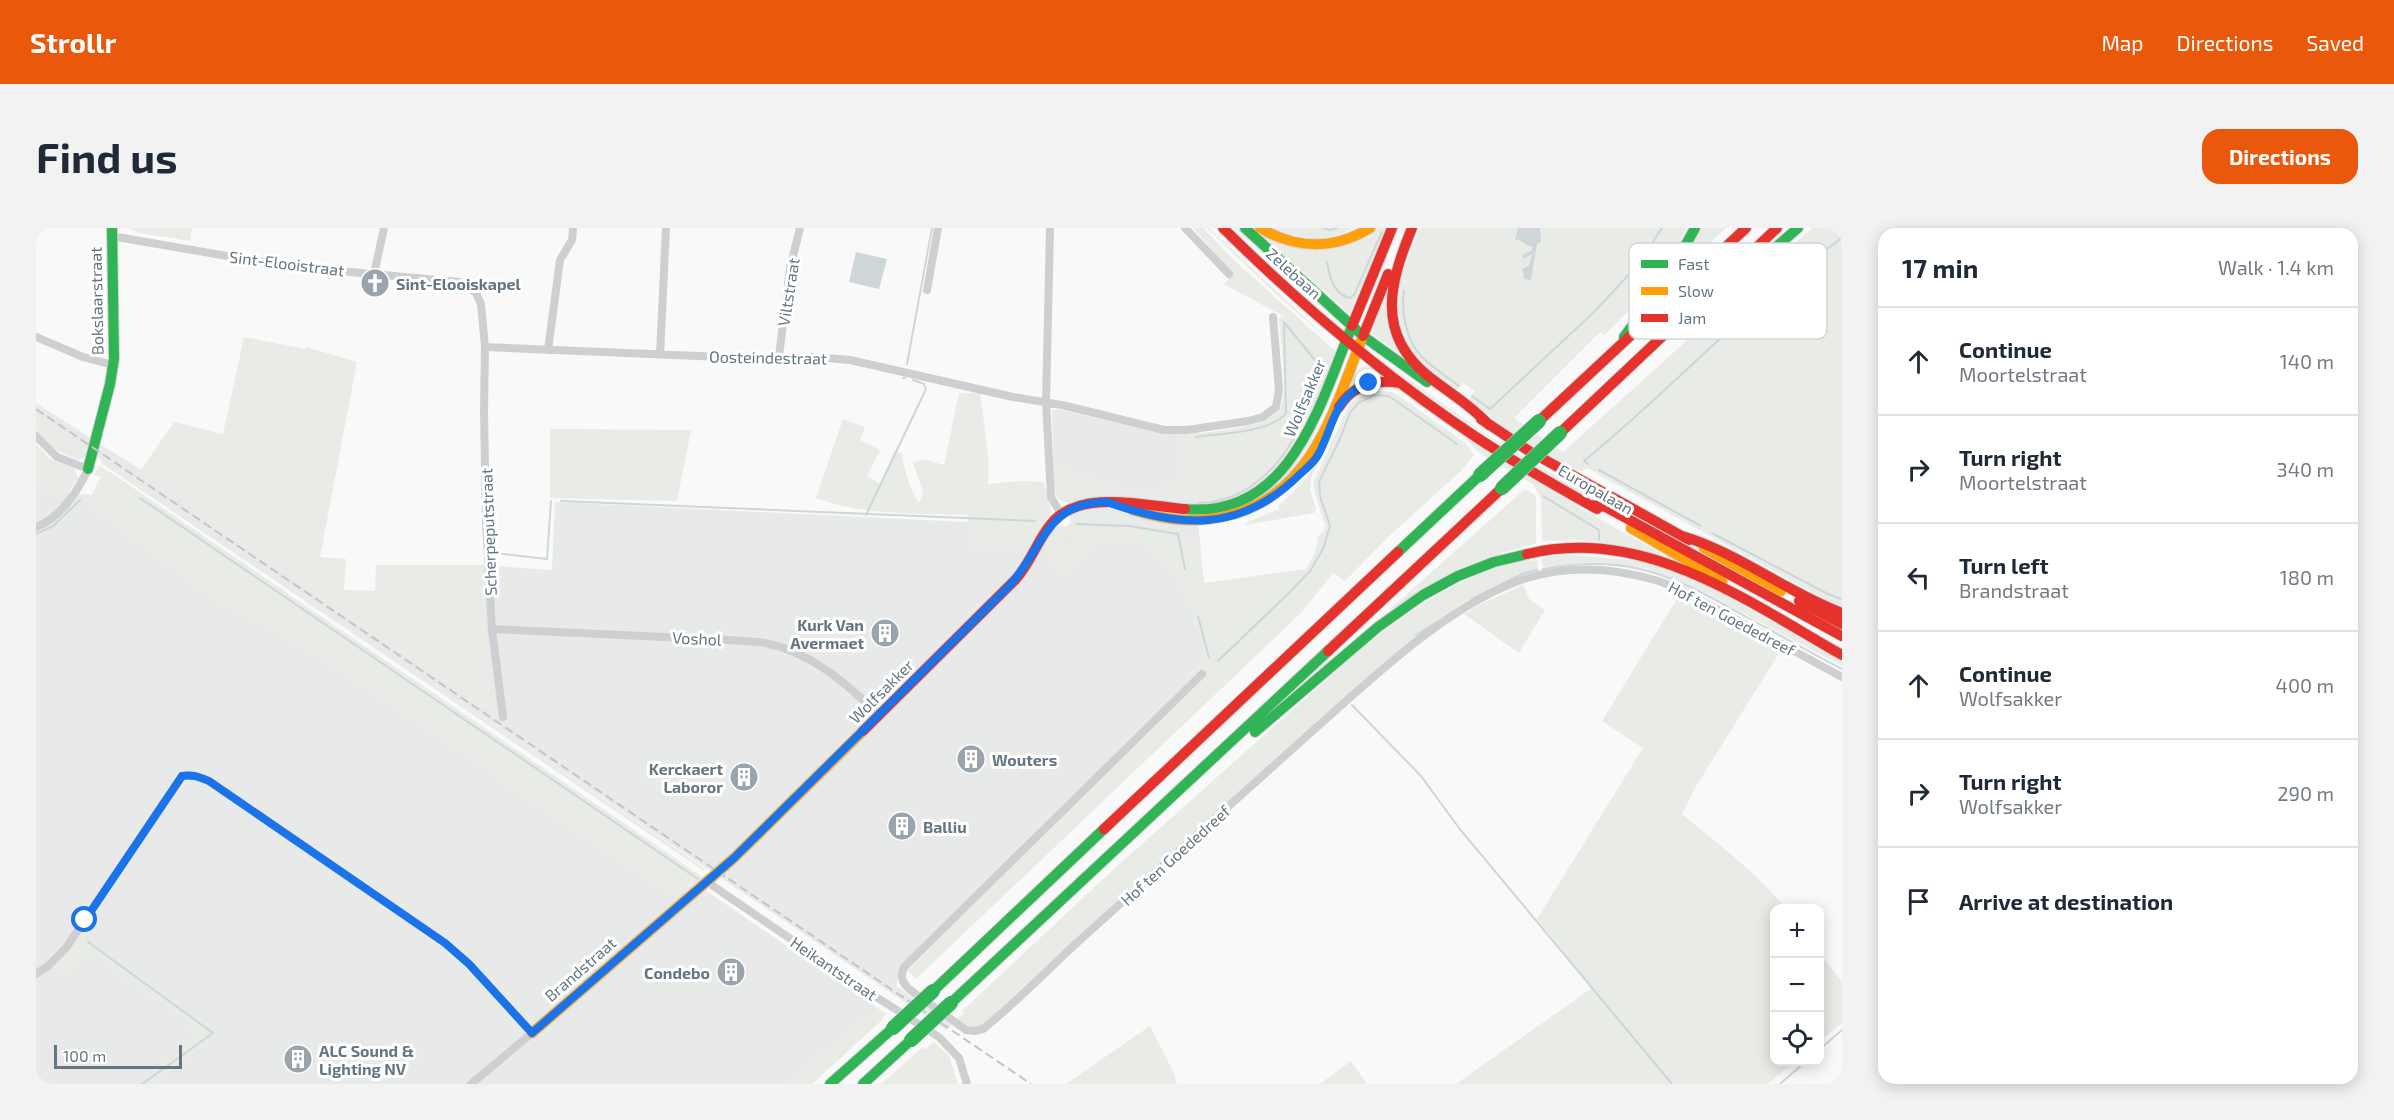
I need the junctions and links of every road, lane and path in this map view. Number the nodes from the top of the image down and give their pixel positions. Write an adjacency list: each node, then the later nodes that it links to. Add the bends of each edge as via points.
1 (384, 228): 24 (street)
2 (573, 228): 36 (street, via 572,240 560,260)
3 (666, 228): 39 (street)
4 (800, 228): 40 (street, Viltstraat, via 790,268)
5 (938, 228): 26 (street)
6 (1050, 228): 43 (street)
7 (1185, 228): 25 (street)
8 (1223, 228): 34 (main road, Zelebaan, via 1274,279)
9 (1245, 228): 28 (main road, Zelebaan)
10 (1260, 228): 11 (main road, via 1286,241 1309,245 1345,240)
11 (1370, 228)
12 (1392, 228): 28 (main road, Wolfsakker)
13 (1407, 228): 30 (main road, Wolfsakker)
14 (1412, 228): 44 (main road, via 1390,294 1398,338 1420,369 1476,409)
15 (1695, 228): 20 (main road)
16 (1746, 228): 21 (main road)
17 (1777, 228): 22 (main road)
18 (1798, 228): 23 (main road)
19 (112, 232): 24 (street, Sint-Elooistraat, via 285,266); 41 (main road, Bokslaarstraat)
20 (1687, 243)
21 (1730, 243)
22 (1761, 243)
23 (1781, 243)
24 (374, 274): 35 (street, Sint-Elooistraat, via 430,278 468,286 481,304)
25 (1228, 274)
26 (927, 290)
27 (1273, 317): 43 (street, Oosteindestraat, via 1279,390 1276,407 1263,417 1210,427 1164,430)
28 (1352, 326): 30 (main road, Europalaan); 34 (main road, Wolfsakker)
29 (1629, 328): 38 (main road)
30 (1363, 336): 37 (main road, Wolfsakker); 44 (main road, Europalaan)
31 (36, 337): 41 (street, Bokslaarstraat)
32 (1629, 339): 38 (main road)
33 (1659, 339): 63 (main road, bridge)
34 (1346, 341): 37 (main road, Europalaan); 48 (main road, Wolfsakker, via 1306,438 1289,465 1270,484 1230,506 1201,512)
35 (485, 347): 36 (street, Oosteindestraat); 55 (street, Scherpeputstraat, via 483,411)
36 (549, 350): 39 (street, Oosteindestraat)
37 (1357, 350): 42 (main road, Europalaan); 47 (main road, Wolfsakker, via 1313,455)
38 (1615, 352): 68 (main road, bridge)
39 (660, 355): 40 (street, Oosteindestraat)
40 (779, 356): 43 (street, Oosteindestraat, via 850,360)
41 (113, 365): 46 (main road, Bokslaarstraat)
42 (1400, 383): 47 (main road, Wolfsakker, via 1369,383 1347,395 1318,455); 49 (main road, Europalaan, via 1475,436)
43 (1046, 402): 50 (street, via 1051,497)
44 (1489, 425): 52 (main road, Europalaan, via 1528,451)
45 (36, 436): 46 (street, via 57,457)
46 (89, 464): 51 (street, via 80,486 62,508)
47 (1298, 476): 48 (main road, Wolfsakker, via 1263,504 1202,521 1167,519)
48 (1107, 502): 50 (main road, Wolfsakker, via 1088,503)
49 (1590, 505): 56 (main road, via 1606,507); 57 (main road, Europalaan)
50 (1061, 514): 61 (main road, Wolfsakker, via 1017,578)
51 (36, 527)
52 (1682, 536): 53 (main road, via 1703,541 1813,602); 54 (main road, Europalaan)
53 (1842, 613)
54 (1842, 624)
55 (492, 629): 61 (street, Voshol, via 766,644 800,654 835,675); 62 (street, Scherpeputstraat)
56 (1842, 636)
57 (1842, 648)
58 (1842, 655): 63 (main road, via 1704,578 1662,561 1604,549 1532,551 1476,568 1422,595 1361,640 1257,730)
59 (1202, 674): 60 (street, Hof ten Goededreef, via 904,967 901,974 909,989 966,1029 983,1029 1390,662 1474,603 1527,578 1593,570 1654,579 1678,588)
60 (1842, 676)
61 (880, 715): 64 (main road, Wolfsakker)
62 (503, 717)
63 (1226, 747): 69 (main road, bridge)
64 (709, 879): 66 (main road, Brandstraat); 70 (street, Heikantstraat, via 713,886 939,1037 957,1055)
65 (36, 974): 66 (street, via 66,948 182,776 189,775 209,781 445,943)
66 (532, 1033): 67 (street, Brandstraat)
67 (471, 1084)
68 (830, 1084)
69 (863, 1084)
70 (967, 1084)

